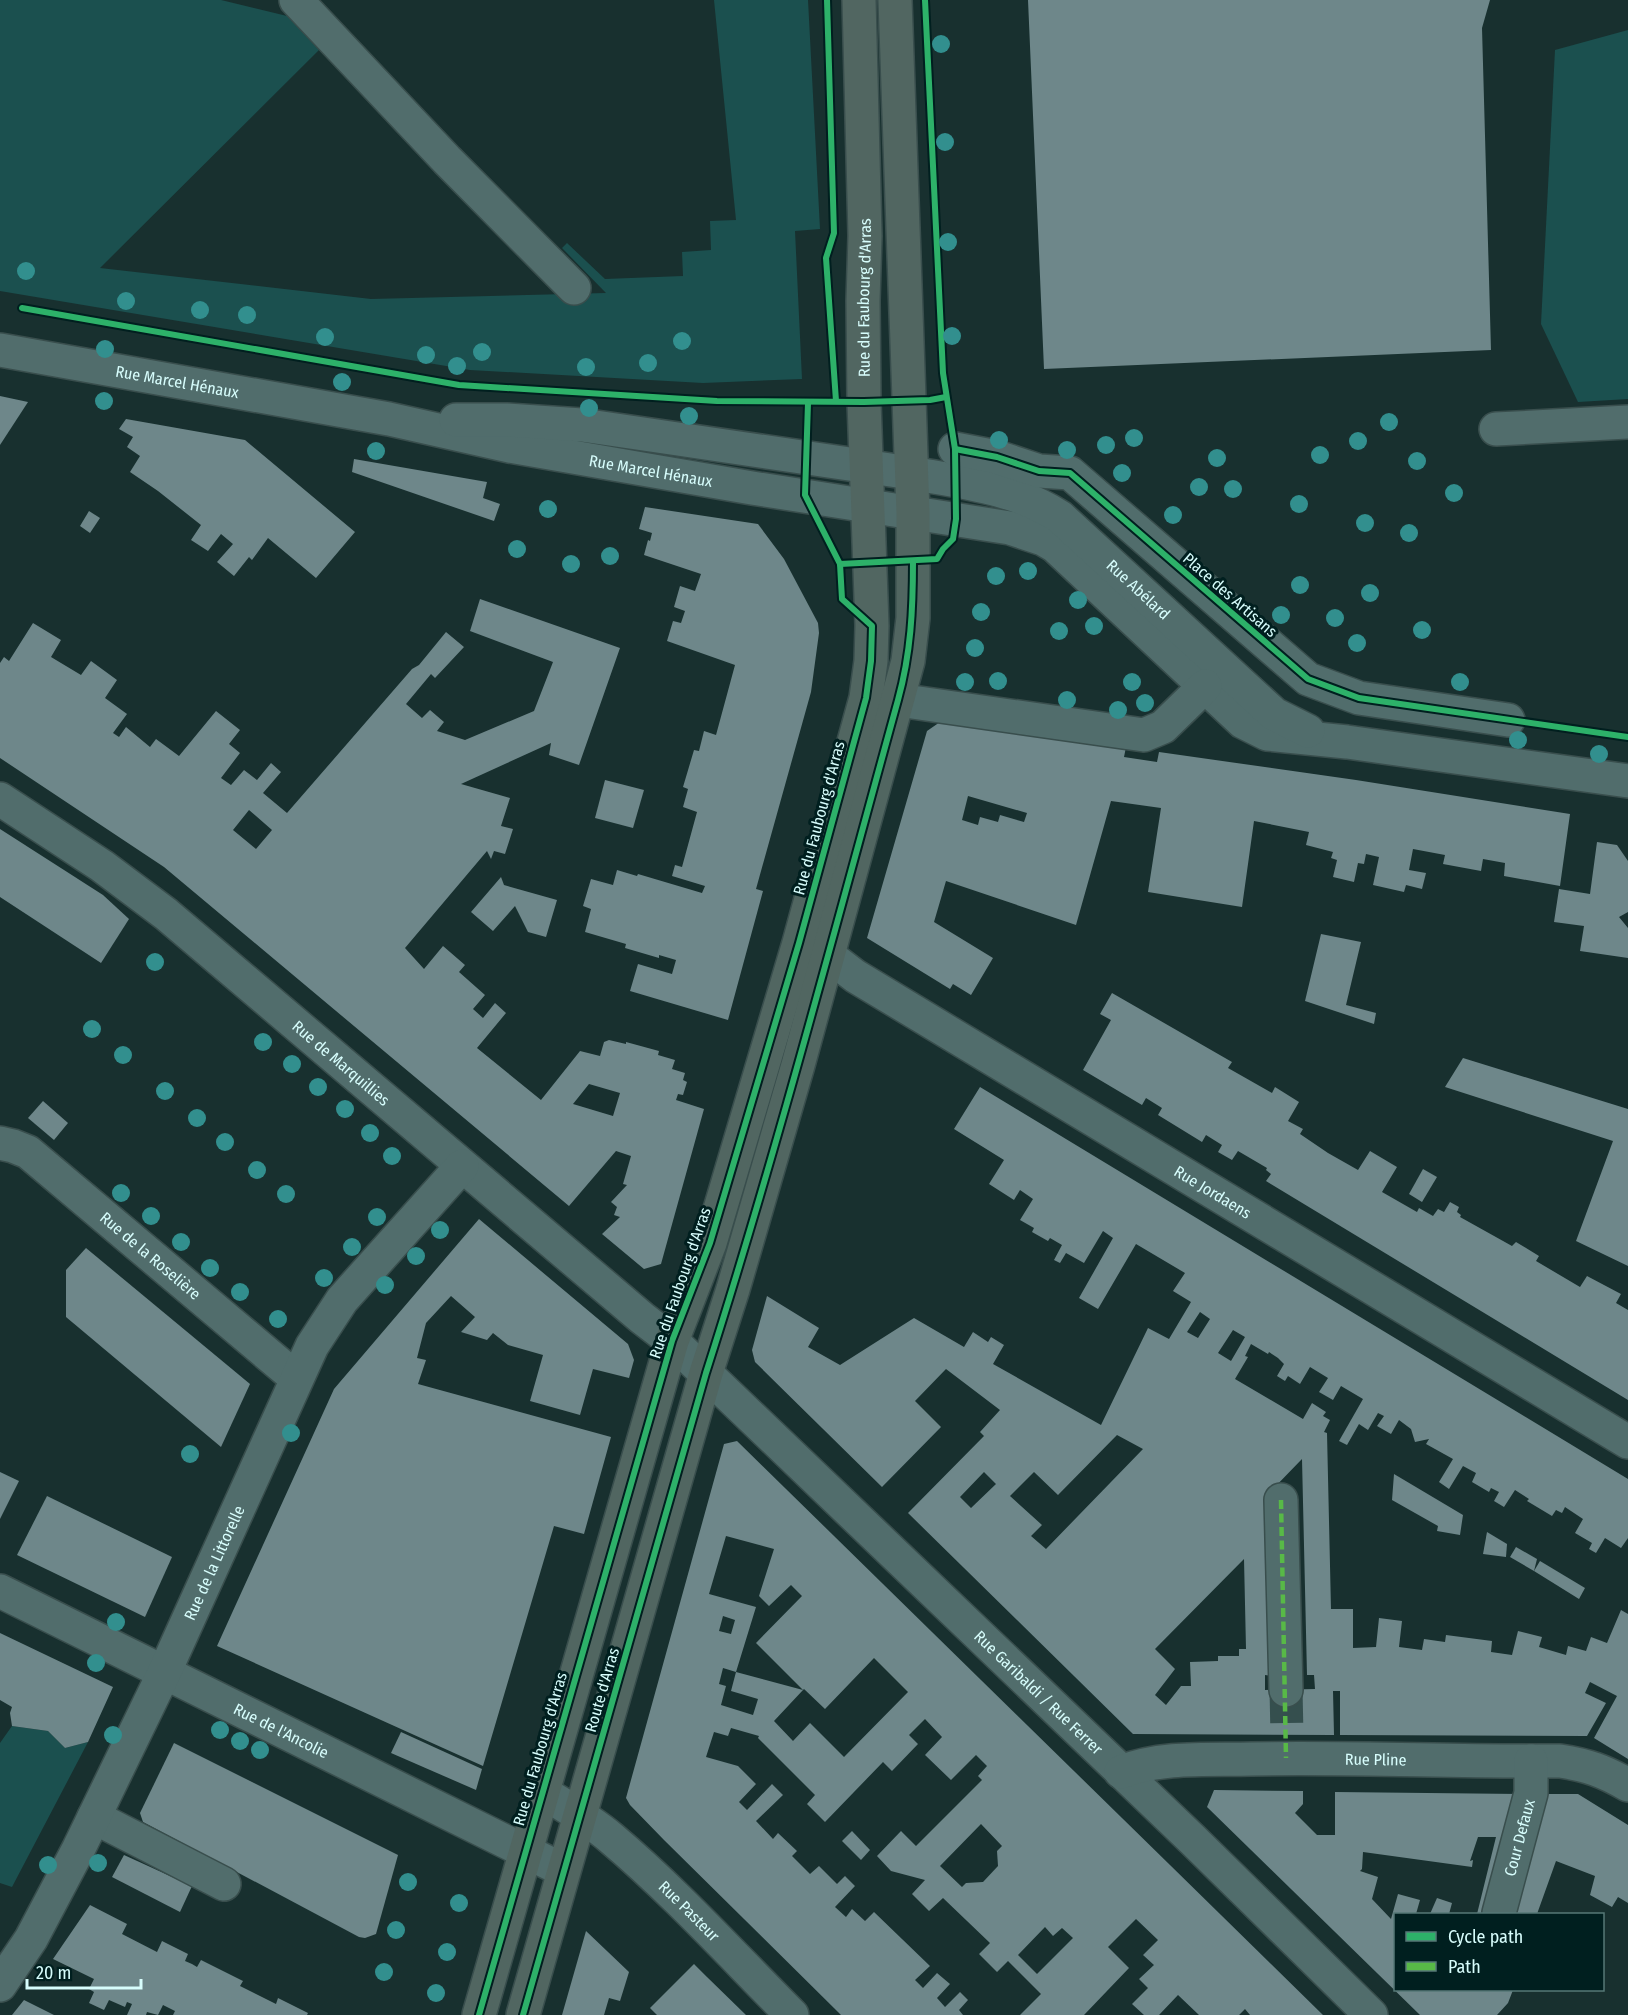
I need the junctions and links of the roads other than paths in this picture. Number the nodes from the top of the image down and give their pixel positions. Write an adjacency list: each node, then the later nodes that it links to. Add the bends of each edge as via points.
1 (296, 0): 4 (street)
2 (859, 0): 10 (main road, Rue du Faubourg d'Arras)
3 (895, 0): 11 (main road)
4 (574, 288)
5 (0, 350): 6 (street, Rue Marcel Hénaux)
6 (389, 419): 10 (street, Rue Marcel Hénaux, via 582,425); 12 (street, Rue Marcel Hénaux, via 521,448)
7 (1628, 422): 8 (street)
8 (1496, 429)
9 (956, 449): 16 (street, Place des Artisans, via 998,457 1038,471 1070,472 1308,679 1359,698)
10 (866, 466): 11 (street, Rue Marcel Hénaux); 12 (main road, Rue du Faubourg d'Arras)
11 (911, 473): 13 (main road); 17 (street, Rue Abélard, via 1000,491 1044,506 1075,529 1274,714 1306,731)
12 (867, 506): 13 (street, Rue Marcel Hénaux); 20 (main road, Rue du Faubourg d'Arras, via 872,626 868,682)
13 (913, 513): 14 (street, Rue Abélard, via 1010,528 1055,546); 15 (main road, via 912,628)
14 (1205, 686): 15 (street, via 1163,727 1144,735); 17 (street, Rue Abélard, via 1243,722 1267,734)
15 (898, 700): 21 (main road)
16 (1508, 720)
17 (1347, 741): 18 (street, Rue Abélard)
18 (1628, 781)
19 (0, 799): 23 (street, Rue de Marquillies, via 102,866 166,914)
20 (799, 943): 21 (street, Rue Jordaens); 24 (main road, Rue du Faubourg d'Arras)
21 (829, 956): 25 (main road); 27 (street, Rue Jordaens, via 855,976)
22 (0, 1143): 26 (street, Rue de la Roselière, via 28,1152)
23 (462, 1166): 24 (street, Rue de Marquillies); 26 (street, Rue de la Littorelle, via 342,1300)
24 (677, 1346): 25 (street, Rue Garibaldi / Rue Ferrer); 35 (main road, Rue du Faubourg d'Arras)
25 (706, 1373): 33 (street, Rue Garibaldi / Rue Ferrer); 36 (main road, Route d'Arras)
26 (296, 1378): 30 (street, Rue de la Littorelle)
27 (1628, 1442)
28 (1281, 1500): 31 (street)
29 (0, 1591): 30 (street, Rue de l'Ancolie)
30 (164, 1673): 37 (street, Rue de la Littorelle); 38 (street, Rue de l'Ancolie)
31 (1286, 1690)
32 (1531, 1761): 33 (street, Rue Pline, via 1287,1747 1167,1760); 34 (street, Rue Pline, via 1585,1764); 41 (street, Cour Defaux, via 1531,1793)
33 (1121, 1772): 46 (street, Rue Garibaldi / Rue Ferrer)
34 (1628, 1785)
35 (542, 1792): 36 (street, Rue Pasteur); 38 (main road, Rue du Faubourg d'Arras)
36 (580, 1815): 39 (main road, Route d'Arras); 45 (street, Rue Pasteur, via 650,1874)
37 (94, 1817): 40 (street); 42 (street, Rue de la Littorelle, via 30,1939)
38 (525, 1851): 39 (street, Rue de l'Ancolie); 43 (main road, Rue du Faubourg d'Arras)
39 (563, 1870): 44 (main road, Route d'Arras)
40 (224, 1884)
41 (1499, 1913)
42 (0, 1984)
43 (479, 2015)
44 (523, 2015)
45 (792, 2015)
46 (1371, 2015)

